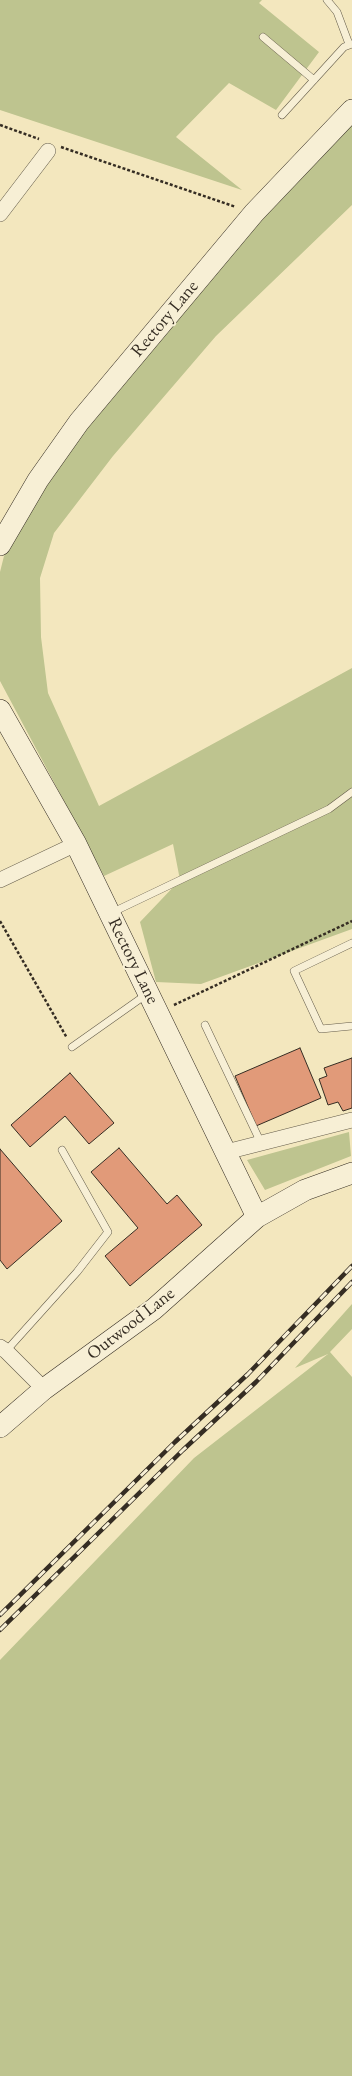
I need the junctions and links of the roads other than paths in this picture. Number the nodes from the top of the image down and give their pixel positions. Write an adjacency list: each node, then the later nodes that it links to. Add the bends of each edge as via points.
1 (327, 0): 3 (lane, via 337,12)
2 (263, 37): 4 (lane)
3 (351, 44): 4 (lane, via 344,47)
4 (314, 80): 6 (lane)
5 (352, 110): 9 (main road, Rectory Lane, via 254,213 78,422 38,480)
6 (282, 114)
7 (50, 146): 8 (street)
8 (0, 214)
9 (0, 545)
10 (0, 710): 12 (main road, Rectory Lane)
11 (352, 792): 14 (lane, via 329,808)
12 (76, 844): 13 (street); 14 (main road, Rectory Lane)
13 (0, 880)
14 (110, 913): 16 (main road, Rectory Lane)
15 (352, 943): 18 (lane, via 294,971 321,1029)
16 (148, 993): 19 (lane); 23 (main road, Rectory Lane)
17 (204, 1025): 21 (lane)
18 (352, 1026)
19 (72, 1047)
20 (352, 1120): 21 (street)
21 (261, 1143): 23 (street)
22 (62, 1150): 26 (lane, via 108,1232 77,1272)
23 (226, 1152): 25 (main road, Rectory Lane)
24 (352, 1173): 25 (main road, Outwood Lane, via 305,1190)
25 (257, 1217): 27 (main road, Outwood Lane, via 154,1309)
26 (3, 1349): 27 (street)
27 (44, 1389): 28 (main road, Outwood Lane)
28 (0, 1427)

